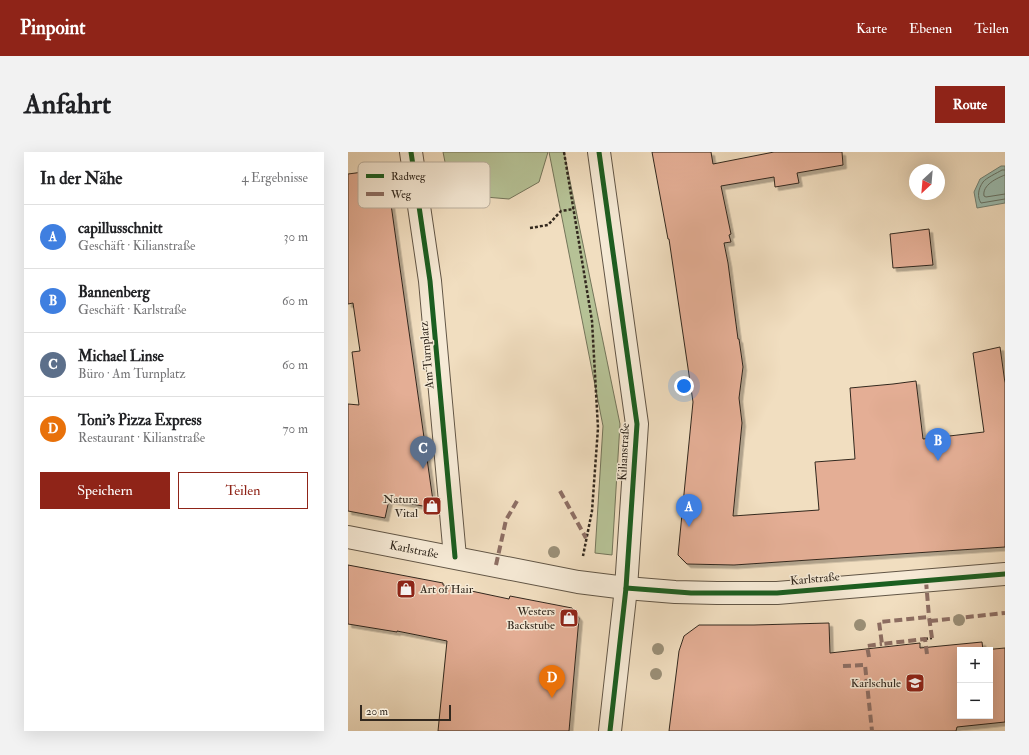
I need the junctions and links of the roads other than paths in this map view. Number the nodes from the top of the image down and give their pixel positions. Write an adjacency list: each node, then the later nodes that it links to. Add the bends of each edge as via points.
1 (411, 152): 3 (street, Am Turnplatz)
2 (599, 152): 8 (street, Kilianstraße, via 637,424)
3 (412, 162)
4 (419, 208): 6 (street, Am Turnplatz, via 430,281)
5 (348, 537): 6 (street, Karlstraße)
6 (455, 557): 8 (street, Karlstraße, via 578,582)
7 (1005, 574): 8 (street, Karlstraße, via 777,593 691,593)
8 (626, 588): 9 (street, Kilianstraße)
9 (610, 731)

